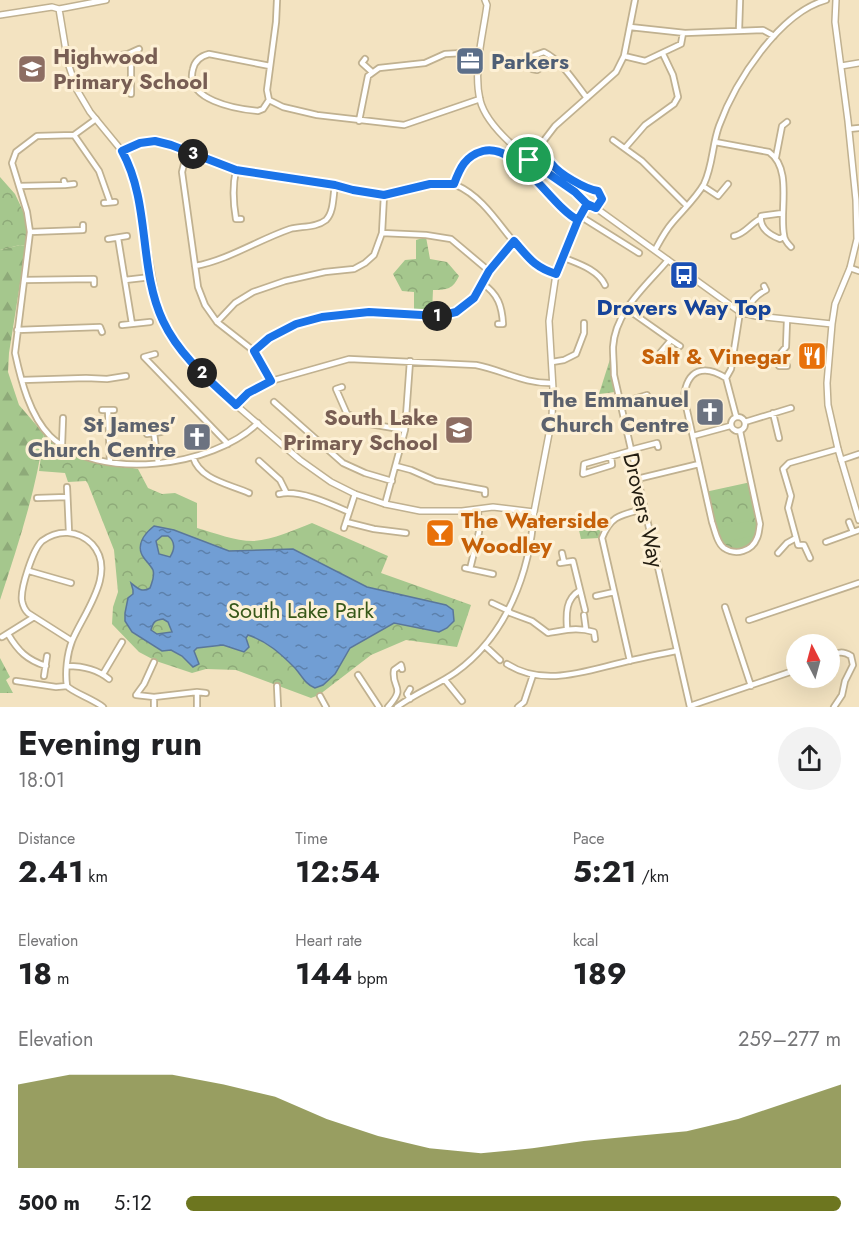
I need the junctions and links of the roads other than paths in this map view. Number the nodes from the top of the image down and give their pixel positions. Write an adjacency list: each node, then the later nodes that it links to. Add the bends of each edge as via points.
1 (106, 0): 10 (street)
2 (277, 0): 25 (street)
3 (635, 0): 12 (street)
4 (740, 0): 13 (street)
5 (804, 0): 9 (street)
6 (826, 0): 9 (street)
7 (836, 0): 26 (street)
8 (486, 1): 17 (street)
9 (807, 7): 15 (street)
10 (59, 9): 11 (street); 23 (street)
11 (0, 15)
12 (630, 27): 14 (street); 20 (street)
13 (739, 30): 14 (street); 15 (street, via 763,30)
14 (683, 33): 19 (street, via 681,44)
15 (774, 36): 39 (street, via 737,89 719,126)
16 (139, 49): 18 (street)
17 (480, 52): 27 (street, via 446,54 425,63); 30 (street)
18 (128, 54): 23 (street); 28 (street)
19 (663, 54): 20 (street, via 641,62); 41 (street, via 678,97)
20 (624, 56): 29 (street, via 616,72)
21 (554, 60): 21 (street, via 544,52 532,56 529,64 537,70); 29 (street)
22 (362, 62): 27 (street)
23 (68, 63): 32 (street, via 77,90)
24 (859, 63): 26 (street)
25 (270, 66): 31 (street); 31 (street, via 209,54 194,64 191,75 199,93 217,101 258,111)
26 (841, 66): 36 (street)
27 (372, 72): 33 (street)
28 (130, 94)
29 (587, 98): 40 (street, via 555,126)
30 (480, 99): 33 (street, via 404,125); 45 (street, via 494,124)
31 (269, 100): 33 (street, via 283,107)
32 (96, 119): 37 (street); 42 (street)
33 (359, 121)
34 (787, 122): 44 (street, via 780,124)
35 (859, 128): 36 (street)
36 (849, 129): 77 (street, via 857,239)
37 (74, 135): 51 (street, via 37,136 16,152 12,163); 54 (street, via 99,171)
38 (613, 140): 41 (street)
39 (716, 142): 44 (street, via 769,152); 52 (street)
40 (540, 147): 45 (street); 57 (street, via 556,169 598,191 602,199)
41 (625, 148): 56 (street)
42 (122, 151): 43 (street, via 149,141); 81 (street, via 137,190)
43 (187, 152): 46 (street); 76 (street, via 182,172)
44 (776, 157): 58 (street, via 781,169)
45 (529, 160): 55 (street)
46 (236, 170): 50 (street); 61 (street, via 232,188)
47 (74, 184): 51 (street)
48 (454, 184): 53 (street, via 430,184); 59 (street, via 460,166 472,154 487,150 500,153 524,167 565,212); 70 (street, via 475,196)
49 (728, 184): 52 (street, via 718,198)
50 (335, 185): 53 (street); 76 (street, via 332,210 325,220 267,237 212,263)
51 (19, 186): 63 (street)
52 (703, 186): 56 (street)
53 (384, 195): 64 (street)
54 (109, 202)
55 (587, 204): 57 (street); 59 (street)
56 (687, 206): 72 (street)
57 (596, 208): 72 (street)
58 (783, 213): 60 (street); 67 (street)
59 (579, 218): 73 (street, via 632,244); 74 (street)
60 (760, 219): 66 (street); 67 (street, via 771,235)
61 (238, 221)
62 (83, 230): 63 (street)
63 (30, 232): 83 (street)
64 (382, 233): 78 (street, via 450,239); 92 (street, via 374,255 365,263 253,292 235,303)
65 (126, 236): 68 (street)
66 (734, 236)
67 (784, 236): 71 (street)
68 (118, 238): 69 (street); 84 (street)
69 (108, 239)
70 (514, 241): 78 (street); 80 (street, via 542,270)
71 (791, 247)
72 (655, 250): 75 (street)
73 (639, 253)
74 (562, 257): 80 (street); 85 (street, via 585,266)
75 (668, 260): 88 (street, Drovers Way); 89 (street)
76 (195, 266): 92 (street, via 205,305)
77 (850, 268): 79 (street); 95 (street, via 835,304)
78 (489, 271): 86 (street)
79 (859, 271)
80 (556, 274): 106 (street, via 549,321)
81 (151, 277): 84 (street); 117 (street, via 157,306 169,332 198,369)
82 (94, 279): 83 (street)
83 (24, 280): 99 (street)
84 (125, 280): 93 (street)
85 (605, 281)
86 (483, 284): 94 (street, via 494,292); 102 (street, via 474,298 456,312 439,316 369,312 322,317 278,333)
87 (766, 290): 89 (street)
88 (627, 309): 100 (street); 116 (street, Drovers Way, via 613,345)
89 (743, 313): 90 (street); 109 (street)
90 (787, 320): 95 (street); 107 (street, via 787,349 778,360 779,366)
91 (150, 322): 93 (street)
92 (217, 322): 102 (street)
93 (132, 324): 96 (street)
94 (503, 324)
95 (832, 324): 136 (street, via 827,383)
96 (122, 325)
97 (582, 326): 106 (street, via 584,333 576,354)
98 (101, 327): 99 (street)
99 (17, 330): 110 (street, via 15,353)
100 (671, 340): 101 (street); 103 (street)
101 (680, 346)
102 (254, 351): 111 (street)
103 (660, 353)
104 (155, 354): 134 (street, via 144,357)
105 (410, 361): 111 (street, via 349,359); 112 (street, via 476,365); 126 (street)
106 (552, 362): 112 (street)
107 (787, 366)
108 (126, 376): 110 (street)
109 (726, 378): 121 (street); 131 (street, via 705,369 685,384)
110 (22, 380): 135 (street, via 42,426)
111 (271, 381): 117 (street, via 248,393)
112 (552, 383): 161 (street, via 552,418)
113 (342, 387): 126 (street, via 334,389 348,414 370,424)
114 (649, 401): 116 (street, via 647,395)
115 (274, 402): 148 (street, via 286,408 343,463)
116 (620, 403): 137 (street, Drovers Way)
117 (236, 405): 124 (street)
118 (791, 408): 120 (street)
119 (108, 410): 143 (street)
120 (773, 413): 123 (street); 132 (street)
121 (736, 416): 123 (street); 125 (street)
122 (62, 422): 135 (street)
123 (745, 422): 127 (street)
124 (258, 423): 134 (street); 153 (street, via 315,472)
125 (730, 426): 127 (street); 131 (street)
126 (405, 430): 146 (street)
127 (740, 431): 145 (street, via 760,524 758,537 743,552 723,548)
128 (161, 432): 129 (street)
129 (154, 433): 130 (street); 144 (street)
130 (147, 434)
131 (693, 436): 145 (street)
132 (779, 438)
133 (657, 443): 137 (street)
134 (228, 444): 140 (street)
135 (62, 446): 143 (street)
136 (837, 448): 141 (street); 168 (street, via 789,463 783,469)
137 (630, 451): 139 (street); 147 (street, Drovers Way)
138 (859, 454): 141 (street)
139 (611, 456): 139 (street, via 584,464 583,475 612,465)
140 (193, 457): 144 (street); 151 (street, via 202,472)
141 (841, 460): 162 (street)
142 (259, 461): 150 (street, via 280,480)
143 (110, 462): 144 (street)
144 (158, 464)
145 (699, 464): 147 (street)
146 (396, 466): 148 (street); 154 (street, via 436,481 485,490)
147 (637, 479): 159 (street, Drovers Way)
148 (392, 481): 157 (street)
149 (67, 487): 155 (street)
150 (286, 492): 152 (street); 160 (street)
151 (249, 493)
152 (279, 494)
153 (355, 494): 157 (street); 160 (street)
154 (485, 494)
155 (67, 497): 156 (street); 165 (street)
156 (37, 498)
157 (385, 504): 158 (street, via 427,511)
158 (478, 510): 161 (street, via 500,507); 176 (street, via 479,532 468,569)
159 (644, 510): 180 (street, via 616,517 609,522 602,538); 197 (street, Drovers Way)
160 (349, 512): 167 (street, via 345,525)
161 (534, 512): 186 (street, via 524,567)
162 (859, 520)
163 (849, 522): 166 (street)
164 (859, 530): 166 (street)
165 (69, 532): 175 (street, via 60,532 42,542); 194 (street, via 92,544 101,567 95,599)
166 (853, 532): 169 (street)
167 (406, 533)
168 (796, 538): 171 (street); 172 (street)
169 (826, 542)
170 (562, 553): 174 (street, via 562,563)
171 (778, 553)
172 (810, 558)
173 (581, 559): 174 (street)
174 (573, 561): 179 (street)
175 (29, 571): 177 (street); 187 (street, via 22,598 24,609)
176 (493, 574)
177 (69, 580)
178 (859, 584): 185 (street)
179 (579, 591): 189 (street, via 570,598); 190 (street)
180 (614, 592): 181 (street); 201 (street)
181 (596, 596)
182 (781, 601): 185 (street)
183 (492, 603): 186 (street)
184 (725, 607): 218 (street)
185 (783, 608): 188 (street)
186 (509, 611): 189 (street, via 548,633); 196 (street)
187 (34, 617): 191 (street); 194 (street)
188 (749, 620)
189 (567, 628): 190 (street)
190 (586, 630): 193 (street, via 594,632)
191 (8, 634): 192 (street); 205 (street, via 27,659)
192 (2, 637)
193 (595, 639)
194 (72, 640): 206 (street)
195 (119, 644): 208 (street)
196 (485, 646): 200 (street); 215 (street)
197 (676, 651): 201 (street); 239 (street, Drovers Way)
198 (840, 652): 240 (street, via 851,656 853,665)
199 (47, 656): 205 (street)
200 (500, 660)
201 (630, 661): 211 (street, via 558,676)
202 (401, 664): 235 (street, via 393,675 398,693)
203 (507, 664): 207 (street)
204 (155, 665): 224 (street)
205 (46, 666): 212 (street)
206 (68, 666): 208 (street, via 83,666); 217 (street)
207 (517, 670): 211 (street); 213 (street)
208 (103, 674): 214 (street)
209 (366, 674): 234 (street, via 359,677)
210 (786, 674): 218 (street)
211 (533, 675): 238 (street, via 524,702)
212 (44, 676)
213 (514, 677)
214 (110, 679)
215 (445, 680): 227 (street); 228 (street)
216 (16, 681): 217 (street)
217 (67, 686): 229 (street)
218 (751, 686): 239 (street)
219 (275, 689): 232 (street)
220 (410, 689): 228 (street)
221 (197, 692): 223 (street); 225 (street); 231 (street)
222 (130, 693): 224 (street)
223 (206, 693)
224 (136, 695): 225 (street)
225 (154, 697): 230 (street)
226 (320, 699): 233 (street)
227 (458, 699)
228 (408, 700): 236 (street); 237 (street)
229 (102, 707)
230 (154, 707)
231 (197, 707)
232 (278, 707)
233 (326, 707)
234 (379, 707)
235 (388, 707)
236 (397, 707)
237 (410, 707)
238 (518, 707)
239 (690, 707)
240 (834, 707)

